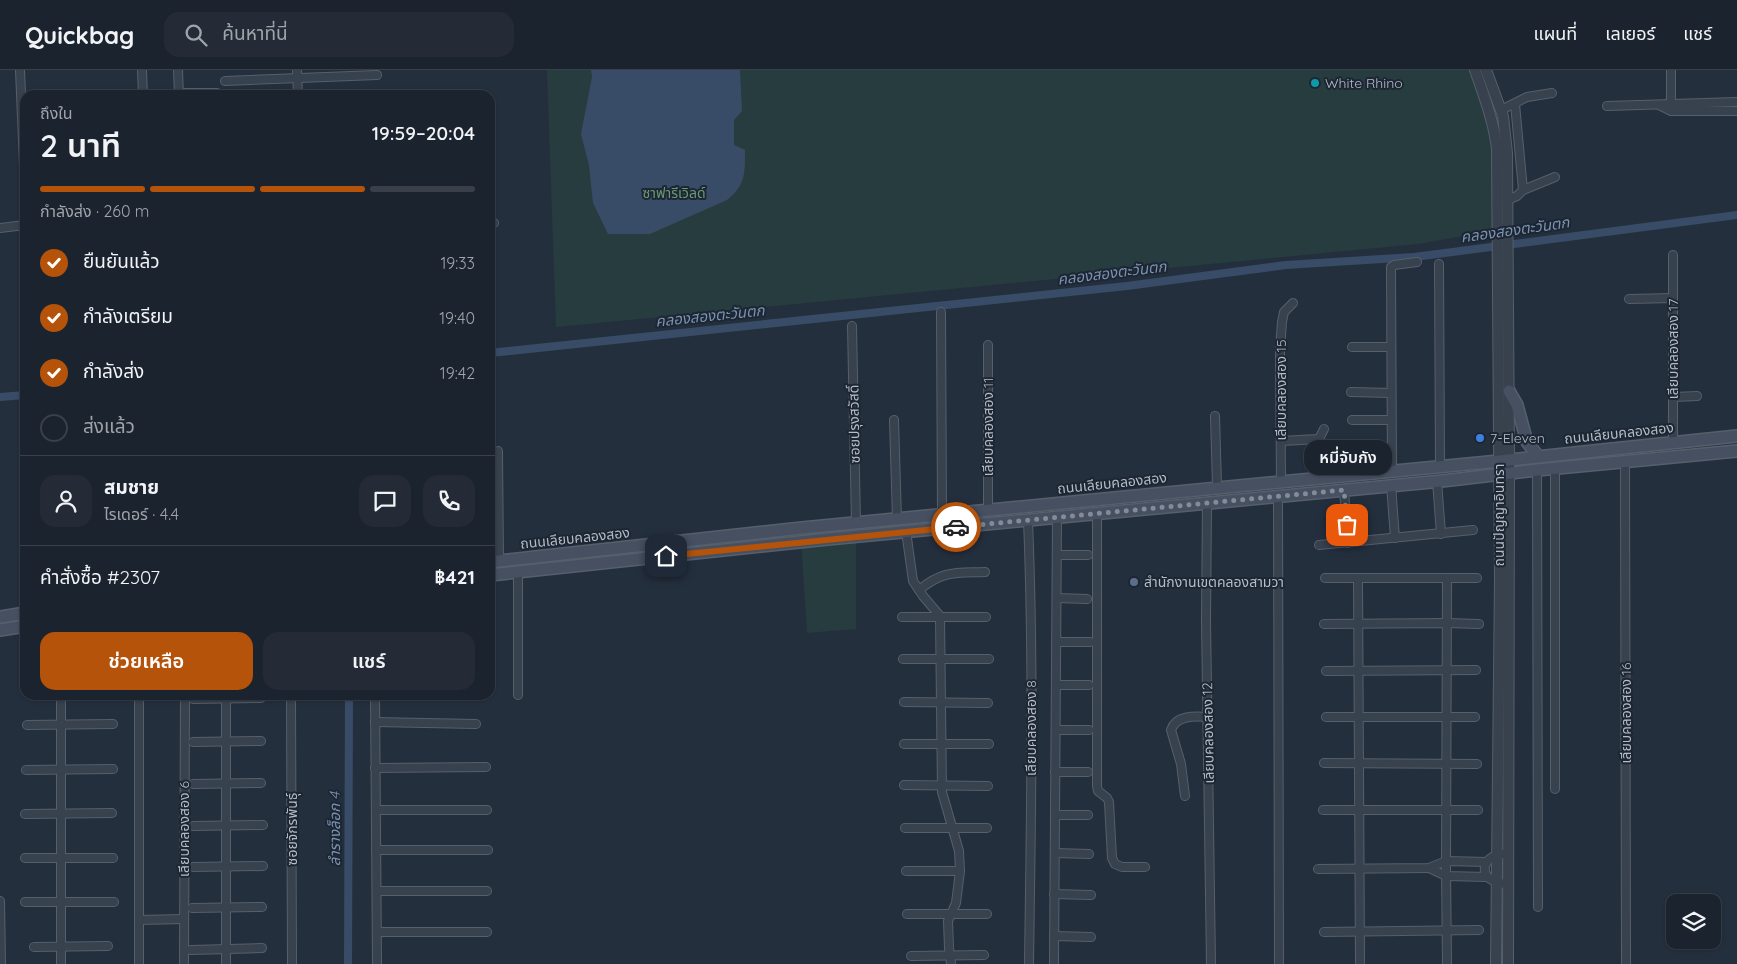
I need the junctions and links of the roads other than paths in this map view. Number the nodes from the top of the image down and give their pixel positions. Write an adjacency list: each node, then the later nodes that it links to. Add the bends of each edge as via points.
1 (20, 70): 10 (street)
2 (142, 70): 11 (street)
3 (178, 70): 12 (street)
4 (1475, 70): 25 (street, ถนนปัญญาอินทรา, via 1495,132)
5 (1486, 70): 19 (street, ถนนปัญญาอินทรา)
6 (1670, 70): 18 (street)
7 (297, 74): 8 (street); 9 (street); 13 (street)
8 (377, 75)
9 (225, 82)
10 (22, 90)
11 (143, 90)
12 (179, 90)
13 (298, 90)
14 (1552, 94): 16 (street, via 1527,97)
15 (1737, 102): 18 (street)
16 (1515, 104): 19 (street); 22 (street)
17 (1606, 106): 18 (street)
18 (1671, 107): 20 (street)
19 (1500, 110): 23 (street, ถนนปัญญาอินทรา, via 1506,135)
20 (1737, 110)
21 (1555, 177): 22 (street)
22 (1524, 190): 23 (street)
23 (1507, 200): 25 (street, ถนนปัญญาอินทรา)
24 (20, 226): 26 (street)
25 (1503, 227): 27 (street, ถนนปัญญาอินทรา)
26 (0, 228)
27 (1503, 254): 39 (street, ถนนปัญญาอินทรา); 55 (street, ถนนปัญญาอินทรา)
28 (1673, 255): 31 (street, เลียบคลองสอง 17)
29 (1417, 262): 38 (street, via 1391,267)
30 (1439, 264): 57 (street)
31 (1673, 298): 32 (street); 43 (street, เลียบคลองสอง 17)
32 (1629, 299)
33 (1293, 303): 50 (street, เลียบคลองสอง 15, via 1284,312 1282,322)
34 (941, 312): 73 (street)
35 (852, 326): 77 (street, ซอยปรุงสวัสดิ์)
36 (988, 345): 71 (street, เลียบคลองสอง 11)
37 (1352, 347): 38 (street)
38 (1391, 347): 41 (street)
39 (1509, 391): 54 (main road, via 1517,405 1527,442); 55 (street, ถนนปัญญาอินทรา)
40 (1351, 392): 41 (street)
41 (1391, 392): 47 (street)
42 (1697, 396): 43 (street)
43 (1674, 397): 51 (street, เลียบคลองสอง 17)
44 (1215, 416): 66 (street)
45 (894, 420): 75 (street)
46 (1352, 420): 47 (street)
47 (1391, 420): 59 (street)
48 (1324, 428): 50 (street, via 1319,439)
49 (1737, 436): 51 (main road, ถนนเลียบคลองสอง)
50 (1281, 441): 62 (street, เลียบคลองสอง 15)
51 (1673, 442): 54 (main road, ถนนเลียบคลองสอง)
52 (498, 451): 80 (street)
53 (1737, 451): 56 (main road, ถนนเลียบคลองสอง)
54 (1538, 456): 55 (main road, ถนนเลียบคลองสอง)
55 (1504, 460): 57 (main road, ถนนเลียบคลองสอง); 61 (street, ถนนปัญญาอินทรา)
56 (1625, 462): 58 (main road, ถนนเลียบคลองสอง); 258 (street, เลียบคลองสอง 16)
57 (1440, 466): 59 (main road, ถนนเลียบคลองสอง)
58 (1555, 468): 60 (main road, ถนนเลียบคลองสอง); 165 (street)
59 (1392, 470): 62 (main road, ถนนเลียบคลองสอง)
60 (1537, 470): 61 (main road, ถนนเลียบคลองสอง); 218 (street)
61 (1504, 473): 63 (main road, ถนนเลียบคลองสอง); 188 (street, ถนนปัญญาอินทรา); 189 (street, ถนนปัญญาอินทรา)
62 (1281, 481): 64 (main road, ถนนเลียบคลองสอง)
63 (1437, 481): 65 (main road, ถนนเลียบคลองสอง); 81 (street)
64 (1256, 484): 66 (main road, ถนนเลียบคลองสอง); 69 (main road)
65 (1391, 485): 67 (main road, ถนนเลียบคลองสอง); 82 (street)
66 (1217, 487): 71 (main road, ถนนเลียบคลองสอง)
67 (1344, 490): 68 (main road, ถนนเลียบคลองสอง); 83 (street)
68 (1278, 496): 69 (main road, ถนนเลียบคลองสอง); 253 (street)
69 (1258, 498): 70 (main road, ถนนเลียบคลองสอง)
70 (1207, 503): 72 (main road, ถนนเลียบคลองสอง); 130 (street, เลียบคลองสอง 12)
71 (988, 510): 73 (main road, ถนนเลียบคลองสอง)
72 (1097, 513): 74 (main road, ถนนเลียบคลองสอง); 198 (street, via 1097,786 1109,802 1115,864)
73 (942, 514): 75 (main road, ถนนเลียบคลองสอง)
74 (1057, 517): 76 (main road, ถนนเลียบคลองสอง); 85 (street)
75 (897, 518): 77 (main road, ถนนเลียบคลองสอง)
76 (1028, 520): 79 (main road, ถนนเลียบคลองสอง); 250 (street, เลียบคลองสอง 8, via 1032,860)
77 (856, 522): 87 (main road, ถนนเลียบคลองสอง)
78 (1473, 530): 81 (street)
79 (906, 531): 88 (main road, ถนนเลียบคลองสอง); 95 (street, via 913,581)
80 (495, 534)
81 (1441, 534): 82 (street)
82 (1395, 538): 83 (street)
83 (1348, 542): 84 (street)
84 (1319, 545)
85 (1057, 555): 86 (street); 96 (street)
86 (1088, 555)
87 (495, 562)
88 (518, 572): 90 (main road, ถนนเลียบคลองสอง); 120 (street)
89 (985, 572): 95 (street, via 949,573)
90 (495, 574)
91 (1325, 578): 94 (street)
92 (1447, 578): 93 (street); 94 (street); 103 (street)
93 (1477, 578)
94 (1358, 579): 105 (street)
95 (919, 590): 99 (street)
96 (1057, 598): 97 (street); 109 (street)
97 (1087, 599)
98 (20, 614): 100 (main road)
99 (940, 616): 101 (street); 102 (street); 112 (street)
100 (0, 617)
101 (902, 617)
102 (986, 617)
103 (1447, 623): 105 (street); 106 (street); 115 (street)
104 (1324, 624): 105 (street)
105 (1358, 624): 114 (street)
106 (1479, 624)
107 (20, 627): 108 (main road)
108 (0, 630)
109 (1056, 642): 110 (street); 118 (street)
110 (1090, 642)
111 (903, 659): 112 (street)
112 (941, 659): 113 (street); 128 (street)
113 (989, 659)
114 (1358, 670): 115 (street); 117 (street); 132 (street)
115 (1447, 670): 116 (street); 133 (street)
116 (1476, 670)
117 (1326, 671)
118 (1056, 685): 119 (street); 140 (street)
119 (1089, 685)
120 (518, 695)
121 (61, 700): 136 (street)
122 (139, 700): 224 (street)
123 (185, 700): 223 (street, เลียบคลองสอง 6)
124 (226, 700): 144 (street)
125 (291, 700): 247 (street, ซอยจักรพันธุ์)
126 (375, 700): 135 (street)
127 (904, 702): 128 (street)
128 (941, 702): 129 (street); 146 (street)
129 (988, 703)
130 (1208, 717): 166 (street, via 1193,715 1184,718 1171,730 1182,764); 252 (street, เลียบคลองสอง 12)
131 (1326, 717): 132 (street)
132 (1358, 717): 133 (street); 150 (street)
133 (1446, 717): 134 (street); 148 (street)
134 (1475, 717)
135 (375, 722): 138 (street); 153 (street)
136 (61, 724): 137 (street); 139 (street); 155 (street)
137 (113, 724)
138 (476, 724)
139 (27, 725)
140 (1056, 730): 141 (street); 157 (street)
141 (1089, 730)
142 (261, 741): 144 (street)
143 (193, 742): 144 (street)
144 (227, 742): 159 (street)
145 (904, 744): 146 (street)
146 (942, 744): 147 (street); 163 (street)
147 (989, 744)
148 (1446, 763): 150 (street); 151 (street); 171 (street)
149 (1324, 764): 150 (street)
150 (1358, 764): 167 (street)
151 (1477, 764)
152 (486, 767): 153 (street)
153 (375, 768): 168 (street)
154 (26, 770): 155 (street)
155 (61, 770): 156 (street); 174 (street)
156 (113, 770)
157 (1055, 772): 158 (street); 176 (street)
158 (1088, 772)
159 (227, 783): 160 (street); 161 (street); 178 (street)
160 (261, 783)
161 (193, 784)
162 (904, 785): 163 (street)
163 (942, 785): 164 (street); 182 (street)
164 (988, 786)
165 (1555, 789)
166 (1184, 796)
167 (1358, 809): 170 (street); 171 (street); 201 (street)
168 (376, 810): 169 (street); 184 (street)
169 (487, 810)
170 (1323, 810)
171 (1446, 810): 172 (street); 193 (street)
172 (1478, 810)
173 (25, 814): 174 (street)
174 (61, 814): 175 (street); 191 (street)
175 (112, 814)
176 (1055, 815): 177 (street); 186 (street)
177 (1088, 816)
178 (227, 825): 179 (street); 180 (street); 195 (street)
179 (263, 825)
180 (193, 826)
181 (904, 828): 182 (street)
182 (953, 828): 183 (street); 203 (street)
183 (987, 828)
184 (376, 850): 185 (street); 208 (street)
185 (488, 850)
186 (1055, 853): 187 (street); 210 (street)
187 (1089, 854)
188 (1497, 854): 189 (street); 194 (street); 206 (street, ถนนปัญญาอินทรา)
189 (1508, 854): 207 (street, ถนนปัญญาอินทรา)
190 (26, 858): 191 (street)
191 (61, 858): 192 (street); 214 (street)
192 (113, 858)
193 (1446, 861): 194 (street); 199 (street); 204 (street)
194 (1487, 862): 205 (street, via 1484,869)
195 (227, 866): 196 (street); 197 (street); 216 (street)
196 (263, 866)
197 (193, 867)
198 (1145, 867)
199 (1429, 868): 201 (street); 204 (street)
200 (1318, 869): 201 (street)
201 (1358, 869): 227 (street)
202 (906, 871): 203 (street)
203 (960, 871): 221 (street, via 956,903)
204 (1446, 876): 205 (street); 225 (street)
205 (1487, 877): 206 (street)
206 (1497, 884): 207 (street); 256 (street, ถนนปัญญาอินทรา)
207 (1508, 884): 257 (street, ถนนปัญญาอินทรา)
208 (377, 891): 209 (street); 228 (street)
209 (487, 891)
210 (1054, 894): 211 (street); 231 (street)
211 (1091, 895)
212 (0, 901): 242 (street)
213 (25, 902): 214 (street)
214 (61, 902): 215 (street); 235 (street)
215 (114, 902)
216 (227, 907): 217 (street); 219 (street); 237 (street)
217 (262, 907)
218 (1538, 907)
219 (192, 908)
220 (907, 914): 221 (street)
221 (950, 914): 222 (street); 239 (street)
222 (987, 914)
223 (184, 919): 224 (street); 245 (street, เลียบคลองสอง 6)
224 (138, 920): 244 (street)
225 (1446, 930): 226 (street); 227 (street); 255 (street)
226 (1479, 930)
227 (1359, 931): 230 (street); 254 (street)
228 (377, 932): 229 (street); 248 (street)
229 (487, 932)
230 (1324, 932)
231 (1054, 936): 232 (street); 251 (street)
232 (1091, 937)
233 (108, 946): 235 (street)
234 (34, 947): 235 (street)
235 (61, 947): 243 (street)
236 (262, 948): 237 (street)
237 (226, 949): 238 (street); 246 (street)
238 (191, 950)
239 (950, 954): 240 (street); 241 (street); 249 (street)
240 (984, 955)
241 (911, 956)
242 (1, 964)
243 (61, 964)
244 (139, 964)
245 (184, 964)
246 (226, 964)
247 (292, 964)
248 (377, 964)
249 (951, 964)
250 (1029, 964)
251 (1054, 964)
252 (1211, 964)
253 (1279, 964)
254 (1360, 964)
255 (1447, 964)
256 (1496, 964)
257 (1508, 964)
258 (1626, 964)

